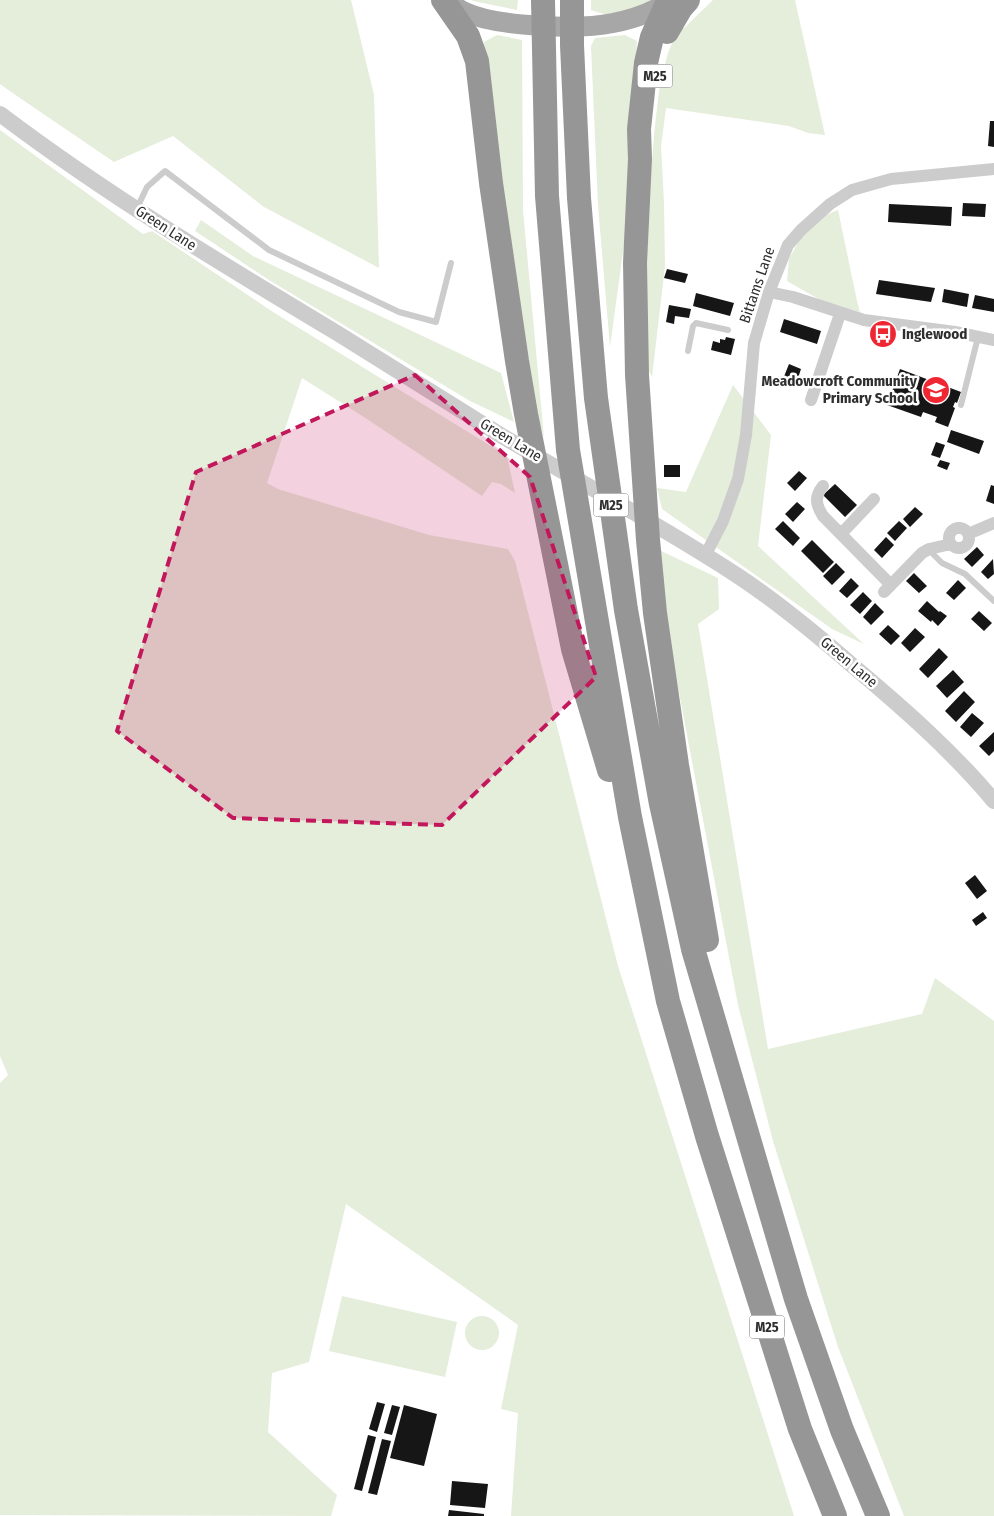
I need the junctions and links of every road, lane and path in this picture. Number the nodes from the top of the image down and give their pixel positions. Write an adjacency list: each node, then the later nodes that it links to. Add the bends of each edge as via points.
1 (425, 0): 6 (highway, M25, via 445,20 458,41)
2 (444, 0): 5 (main road, via 465,12 500,22 550,26 611,24 639,17); 6 (highway, M25, via 468,36 477,61)
3 (542, 0): 27 (highway, M25, via 547,196 568,450)
4 (572, 0): 28 (highway, M25, via 579,198 596,398 626,610 661,804)
5 (675, 0): 28 (highway, M25, via 681,8 659,57 640,159 635,262 637,375 655,613 676,765 708,945)
6 (480, 98): 27 (highway, M25, via 517,361 573,649 606,762)
7 (0, 114): 9 (street, Green Lane)
8 (994, 169): 11 (street, Bittams Lane, via 891,179 852,190 830,204 788,245)
9 (136, 209): 10 (lane, via 147,187 165,170 269,250 399,312 436,322); 24 (street, Green Lane, via 503,436)
10 (450, 263)
11 (769, 292): 12 (street); 24 (street, Bittams Lane, via 754,343 743,458 723,521)
12 (840, 314): 14 (street); 17 (street, via 826,376)
13 (728, 330): 16 (lane, via 696,323)
14 (978, 337): 15 (street); 18 (lane)
15 (994, 340)
16 (688, 351)
17 (811, 400)
18 (961, 405)
19 (823, 486): 22 (street, via 818,493 817,506)
20 (874, 499): 22 (street)
21 (994, 524): 23 (street, via 968,534 964,546 954,547 951,544)
22 (841, 534): 23 (street, via 887,588)
23 (929, 549): 25 (lane, via 942,564 965,574)
24 (706, 556): 26 (street, Green Lane, via 812,631 893,699 980,776)
25 (994, 601)
26 (994, 801)
27 (630, 817): 29 (highway, M25, via 668,1001 707,1136 800,1430)
28 (708, 1002): 30 (highway, M25, via 796,1299 842,1430)
29 (834, 1516)
30 (878, 1516)

